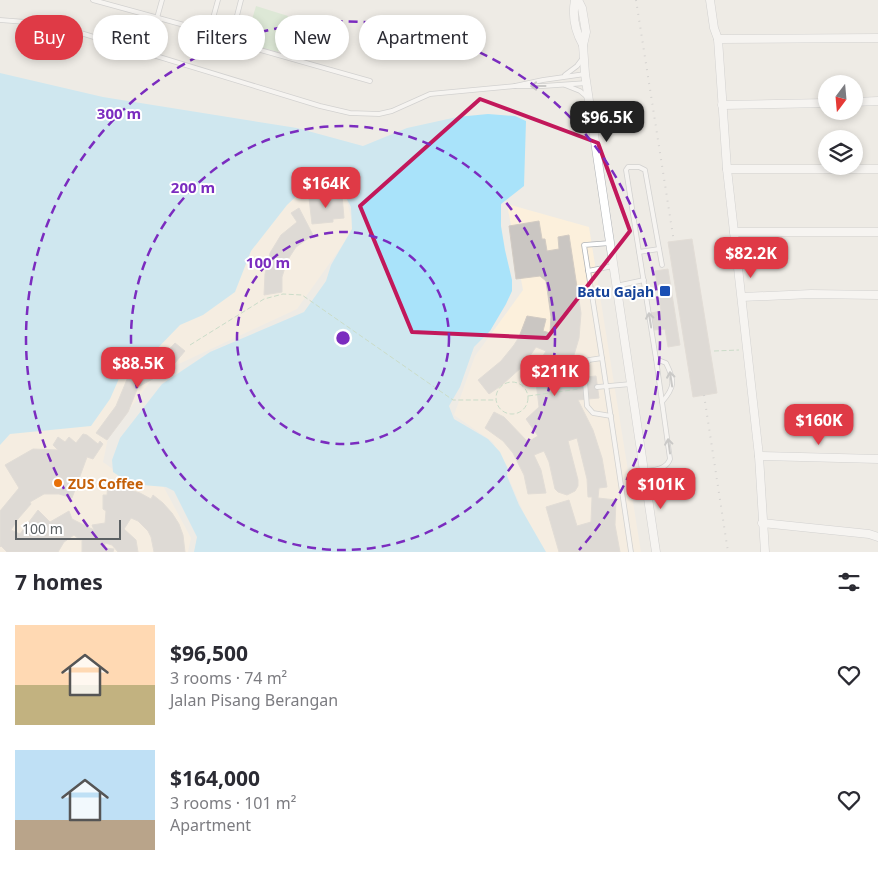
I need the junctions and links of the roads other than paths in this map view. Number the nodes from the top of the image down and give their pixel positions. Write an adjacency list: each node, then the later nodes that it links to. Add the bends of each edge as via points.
1 (93, 0): 7 (lane)
2 (162, 0): 10 (lane)
3 (218, 0): 12 (lane, via 207,31)
4 (242, 0): 22 (lane, via 232,42)
5 (576, 0): 8 (street)
6 (710, 0): 16 (street)
7 (106, 2): 9 (lane)
8 (578, 9): 13 (street); 14 (street)
9 (147, 15)
10 (158, 15)
11 (0, 20): 26 (lane, via 61,27 320,106 359,114 385,113 438,92)
12 (168, 21)
13 (586, 32): 14 (street); 17 (street)
14 (577, 34): 17 (street)
15 (878, 38): 16 (street)
16 (718, 40): 31 (street)
17 (583, 45): 18 (street)
18 (583, 57): 19 (street); 20 (lane)
19 (585, 74): 20 (lane); 23 (street)
20 (563, 77): 21 (lane)
21 (555, 78): 25 (lane); 26 (lane)
22 (370, 81)
23 (587, 82): 24 (lane); 27 (street)
24 (563, 84): 25 (lane); 27 (lane, via 583,93)
25 (556, 85): 26 (lane, one-way to 26)
26 (515, 86)
27 (590, 101): 36 (street)
28 (878, 101): 30 (street)
29 (818, 102): 31 (street)
30 (863, 102)
31 (722, 105): 32 (street)
32 (727, 169): 33 (street); 34 (street)
33 (878, 169)
34 (734, 232): 35 (street); 45 (street)
35 (878, 232)
36 (610, 243): 40 (street); 41 (lane, via 584,245)
37 (659, 249): 38 (lane); 38 (lane, via 644,170 628,167); 39 (lane)
38 (639, 252): 42 (lane)
39 (662, 265)
40 (613, 266): 41 (lane); 43 (street)
41 (588, 271): 46 (lane)
42 (644, 280): 43 (lane); 47 (lane, one-way to 42)
43 (616, 286): 48 (street)
44 (878, 295): 45 (street)
45 (742, 297): 53 (street)
46 (602, 358): 49 (lane); 52 (lane, via 589,360 585,365 587,406 593,413)
47 (656, 359): 51 (lane); 51 (lane, one-way to 47, via 673,382 666,363)
48 (631, 384): 49 (lane); 55 (street)
49 (606, 386): 50 (lane); 52 (lane)
50 (597, 387)
51 (662, 402): 55 (lane, one-way to 51, via 664,467 670,459)
52 (611, 416): 58 (lane)
53 (759, 456): 54 (street); 56 (street)
54 (878, 459)
55 (644, 472): 59 (street)
56 (762, 523): 57 (street); 60 (street)
57 (878, 537)
58 (631, 552)
59 (656, 552)
60 (765, 552)

